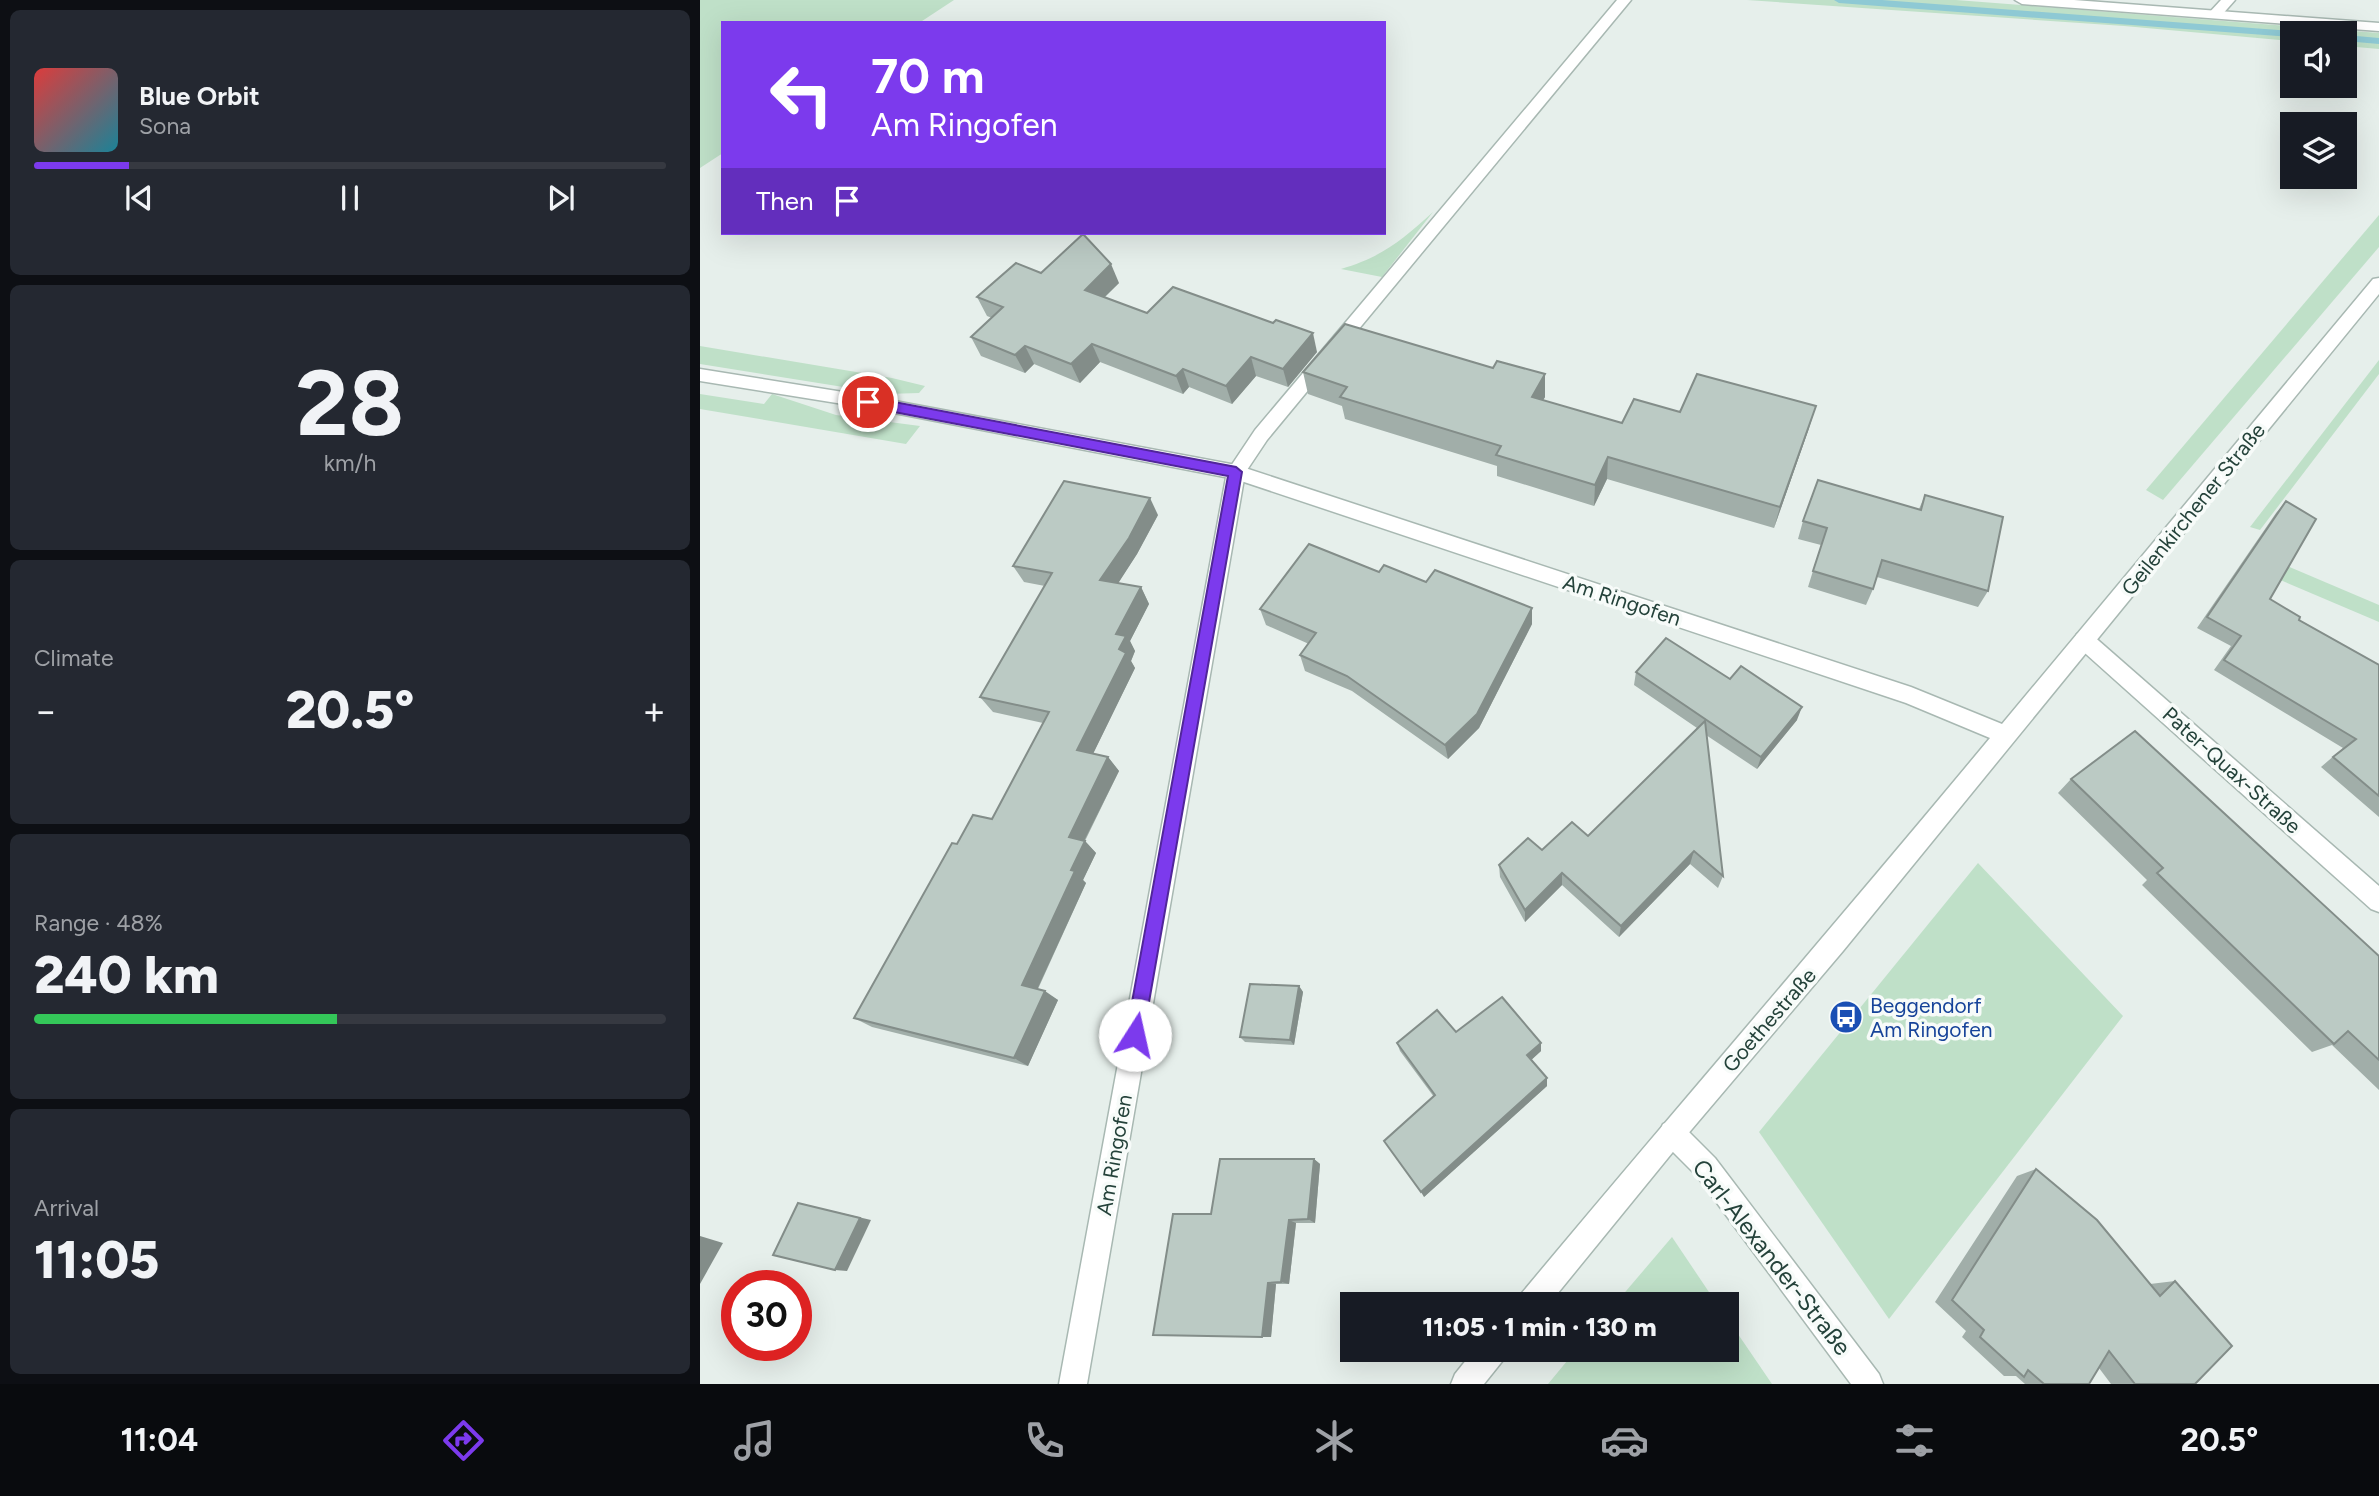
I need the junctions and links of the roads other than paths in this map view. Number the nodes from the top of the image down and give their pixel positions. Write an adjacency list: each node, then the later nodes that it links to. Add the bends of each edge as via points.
1 (1624, 0): 8 (street, Am Ringofen, via 1261,435)
2 (2022, 0): 4 (street)
3 (2228, 0): 4 (street)
4 (2215, 14): 5 (street)
5 (2379, 27)
6 (2379, 283): 9 (street, Geilenkirchener Straße)
7 (700, 375): 8 (street, Am Ringofen)
8 (1236, 472): 10 (street, Am Ringofen, via 1911,696); 15 (street, Am Ringofen)
9 (2084, 640): 10 (street, Geilenkirchener Straße); 11 (street, Pater-Quax-Straße)
10 (2007, 735): 12 (street, Goethestraße)
11 (2379, 901)
12 (1672, 1133): 13 (street, Goethestraße); 17 (street, Carl-Alexander-Straße, via 1706,1167)
13 (1541, 1292)
14 (1483, 1362): 16 (street)
15 (1073, 1384)
16 (1465, 1384)
17 (1869, 1384)

